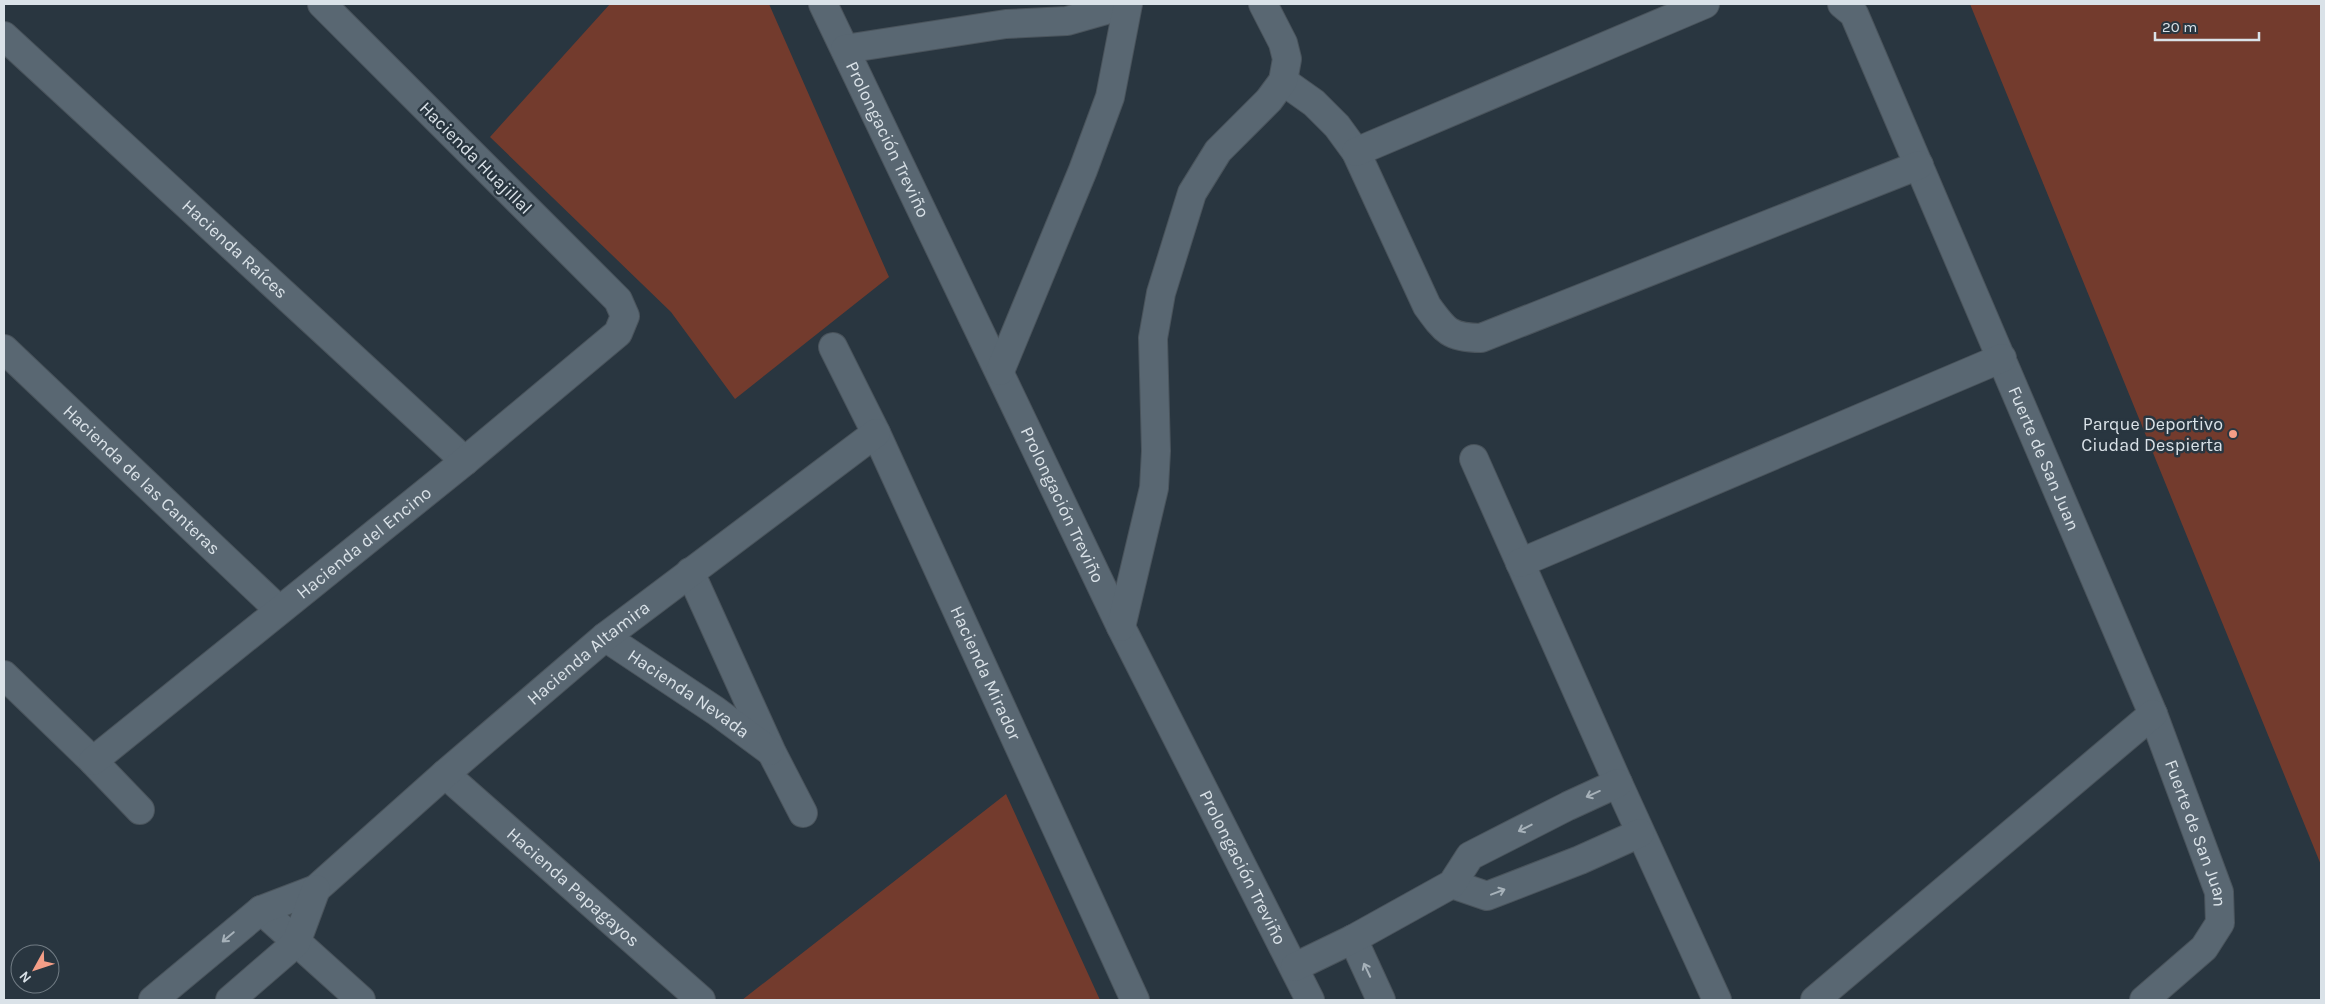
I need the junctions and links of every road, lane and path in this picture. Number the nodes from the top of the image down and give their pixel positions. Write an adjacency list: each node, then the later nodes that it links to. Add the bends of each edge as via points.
1 (322, 4): 12 (street, Hacienda Huajillal, via 618,300)
2 (823, 4): 8 (street, Prolongación Treviño)
3 (1128, 4): 8 (street, via 1067,21 1006,24); 16 (street, via 1110,98)
4 (1263, 4): 9 (street, via 1288,59)
5 (1704, 4): 10 (street)
6 (1842, 4): 11 (street, Fuerte de San Juan, via 1854,14)
7 (4, 36): 19 (street, Hacienda Raíces)
8 (845, 49): 16 (street, Prolongación Treviño)
9 (1282, 81): 10 (street, via 1314,103); 23 (street, via 1269,100 1218,151 1192,193 1161,293 1153,338 1154,488)
10 (1356, 152): 11 (street, via 1427,306 1442,326 1461,338 1481,338)
11 (1919, 165): 15 (street, Fuerte de San Juan)
12 (625, 316): 19 (street, Hacienda del Encino, via 618,334)
13 (833, 347): 17 (street, Hacienda Mirador)
14 (4, 349): 22 (street, Hacienda de las Canteras)
15 (2002, 358): 20 (street); 26 (street, Fuerte de San Juan)
16 (1000, 371): 23 (street, Prolongación Treviño)
17 (876, 432): 21 (street, Hacienda Altamira); 44 (street, Hacienda Mirador)
18 (1474, 459): 20 (street)
19 (465, 461): 22 (street, Hacienda del Encino)
20 (1520, 563): 30 (street)
21 (690, 572): 24 (street, Hacienda Altamira); 27 (street, Hacienda Nevada)
22 (279, 610): 28 (street, Hacienda del Encino)
23 (1121, 627): 39 (street, Prolongación Treviño)
24 (605, 636): 27 (street, Hacienda Nevada); 29 (street, Hacienda Altamira)
25 (4, 675): 28 (street)
26 (2153, 714): 48 (street); 49 (street, Fuerte de San Juan, via 2219,892 2220,923 2204,948)
27 (772, 753): 32 (street, Hacienda Nevada)
28 (93, 761): 31 (street)
29 (445, 774): 35 (street, Hacienda Altamira); 43 (street, Hacienda Papagayos)
30 (1618, 783): 33 (street); 34 (street, one-way to 34, via 1470,856)
31 (140, 810)
32 (803, 813)
33 (1640, 832): 34 (street, one-way to 33, via 1487,896 1580,860); 47 (street)
34 (1452, 884): 37 (street)
35 (316, 890): 36 (street, Hacienda Altamira); 38 (street, Hacienda Altamira)
36 (261, 910): 38 (street); 40 (street, Hacienda Altamira, one-way to 40)
37 (1353, 939): 39 (street); 46 (street, one-way to 37)
38 (296, 943): 41 (street, Hacienda Altamira); 42 (street)
39 (1295, 967): 45 (street, Prolongación Treviño)
40 (153, 1000)
41 (230, 1000)
42 (361, 1000)
43 (702, 1000)
44 (1135, 1000)
45 (1310, 1000)
46 (1381, 1000)
47 (1717, 1000)
48 (1815, 1000)
49 (2144, 1000)

